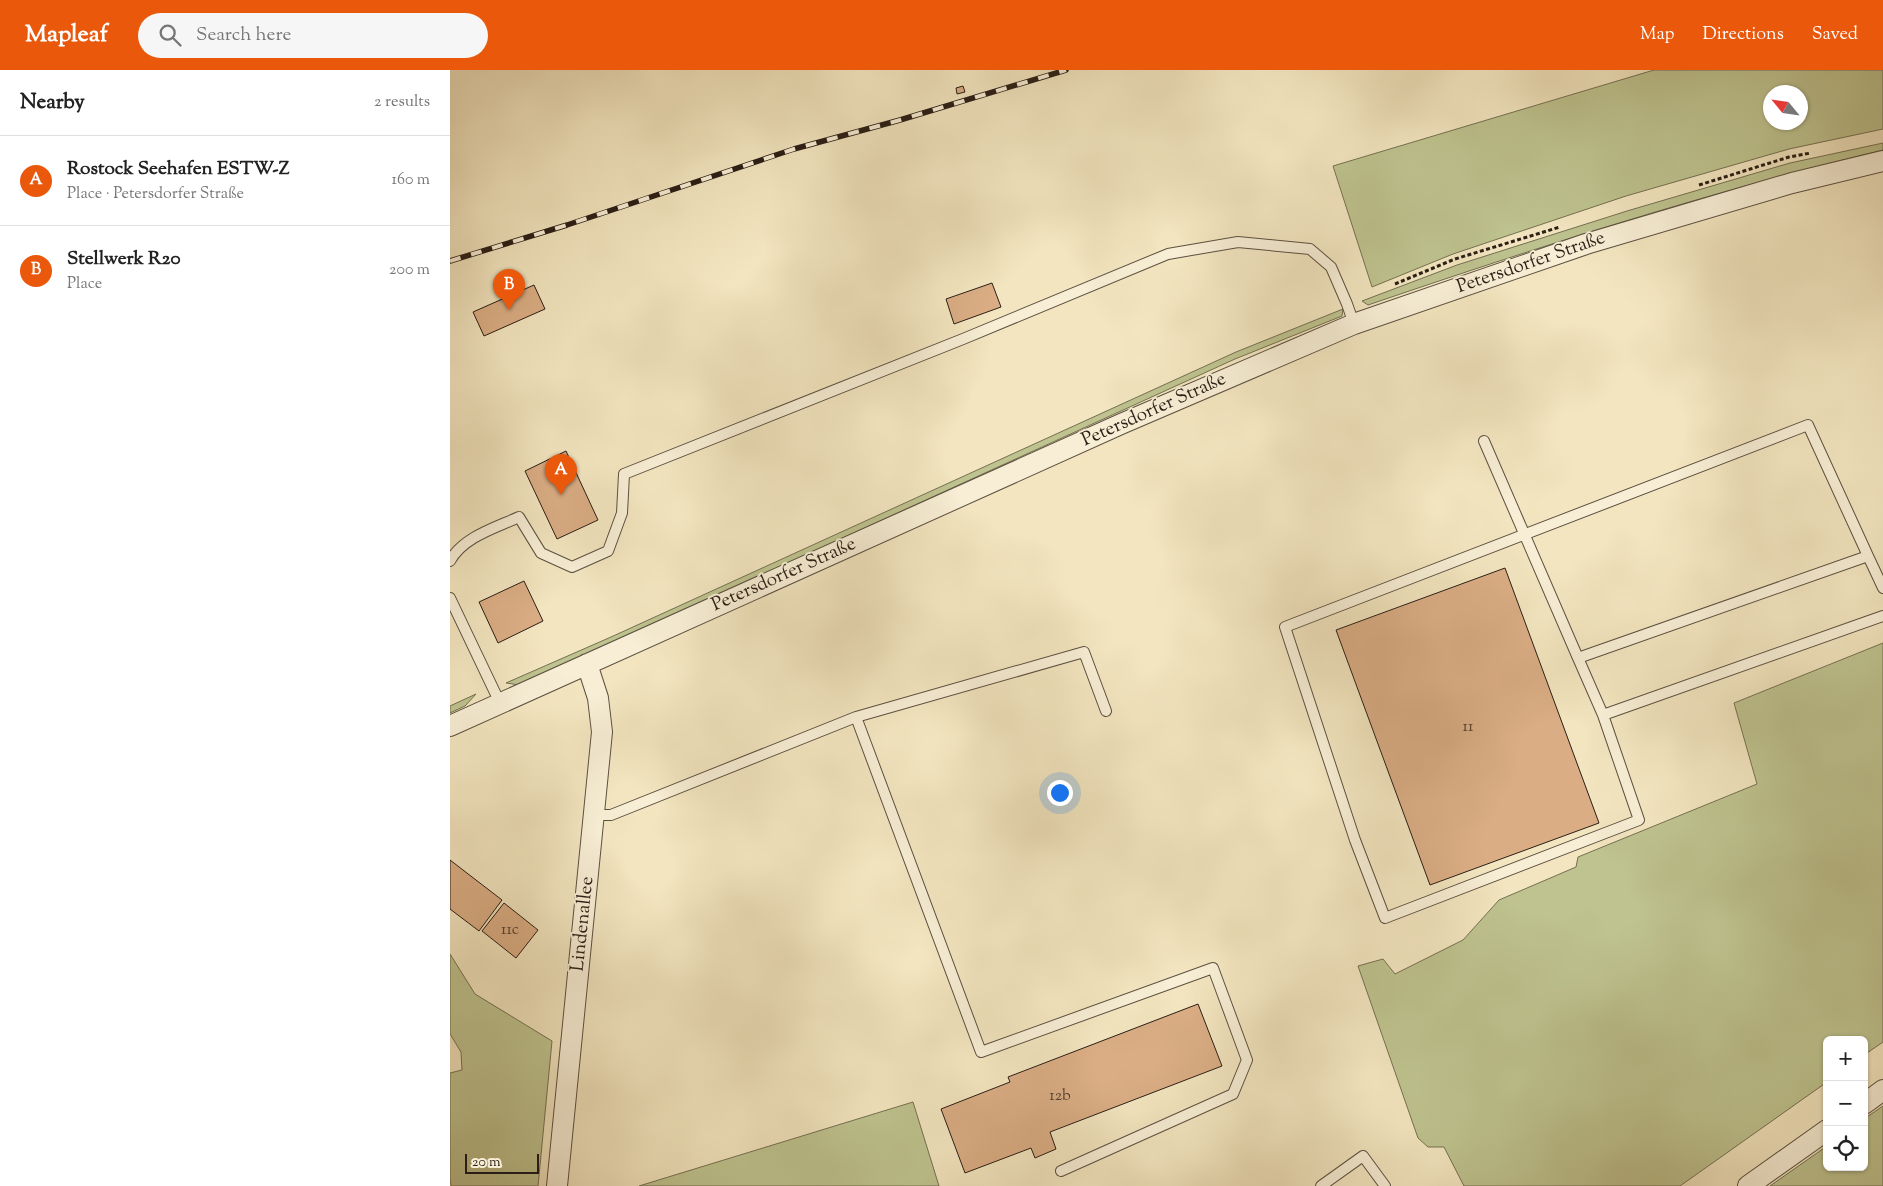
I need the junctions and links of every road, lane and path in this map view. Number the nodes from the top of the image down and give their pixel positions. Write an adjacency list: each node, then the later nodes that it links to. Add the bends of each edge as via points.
1 (1883, 161): 2 (street, Petersdorfer Straße, via 1792,183 1586,244)
2 (1354, 324): 6 (lane, via 1331,267 1310,249 1238,242 1168,254 624,474 622,513 608,551 572,567 541,552 519,517 472,539 456,551); 11 (street, Petersdorfer Straße, via 1121,424)
3 (1484, 441): 4 (lane)
4 (1525, 535): 5 (lane, via 1808,425); 10 (lane); 14 (lane, via 1284,627 1385,918 1639,820)
5 (1868, 556): 7 (lane); 10 (lane)
6 (450, 561)
7 (1883, 588)
8 (450, 598): 12 (lane)
9 (1883, 616): 14 (lane)
10 (1578, 658): 14 (lane)
11 (587, 664): 12 (street, Petersdorfer Straße); 17 (street, Lindenallee, via 598,698 602,732)
12 (500, 703): 16 (street, Petersdorfer Straße)
13 (1106, 711): 15 (lane, via 1084,652)
14 (1603, 715)
15 (856, 717): 17 (lane, via 611,815); 21 (lane, via 981,1052 1213,968 1247,1060 1234,1094)
16 (450, 726)
17 (594, 815): 23 (street, Lindenallee)
18 (1883, 1090): 19 (street)
19 (1868, 1101)
20 (1823, 1133): 22 (street)
21 (1061, 1172)
22 (1756, 1184)
23 (557, 1186)
24 (1321, 1186): 25 (lane, via 1363,1156)
25 (1385, 1186)

